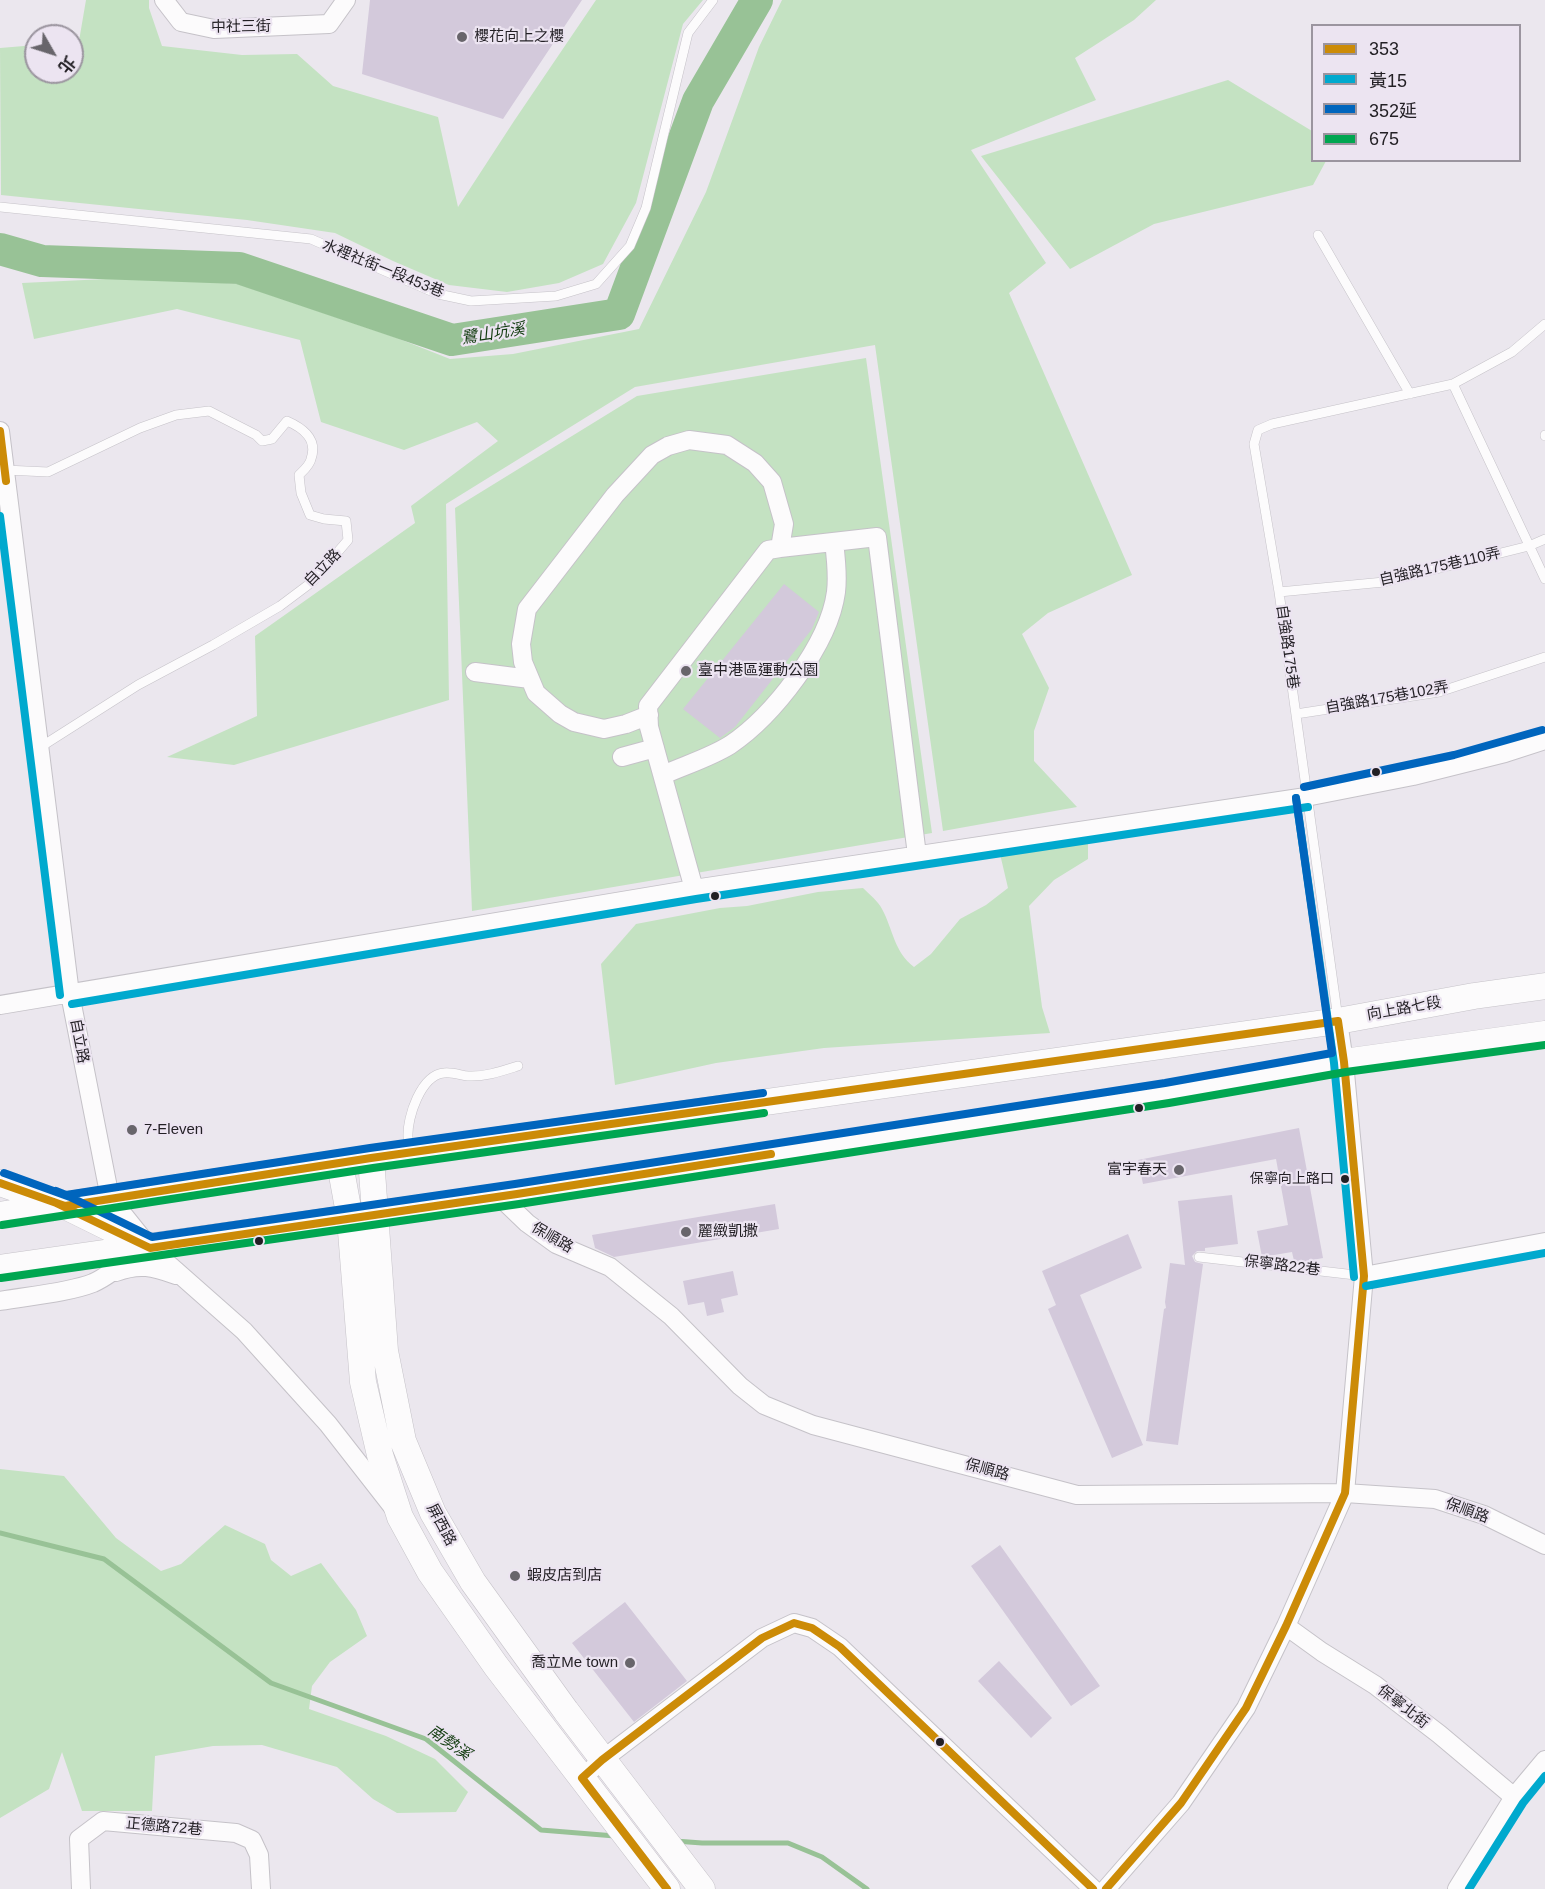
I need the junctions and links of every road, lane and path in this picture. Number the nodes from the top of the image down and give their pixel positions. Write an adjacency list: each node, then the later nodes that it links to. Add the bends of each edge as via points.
1 (164, 0): 2 (street, 中社三街, via 182,22 214,29 329,24)
2 (346, 0)
3 (713, 0): 4 (lane, 水裡社街一段453巷, via 688,33 646,208 630,246 596,284 556,296 471,301 438,294 311,239)
4 (0, 207)
5 (1318, 235): 8 (lane)
6 (1545, 324): 7 (lane, 自強路175巷, via 1512,352)
7 (1453, 384): 8 (lane, 自強路175巷); 13 (lane)
8 (1410, 394): 16 (lane, 自強路175巷, via 1258,430 1254,444)
9 (0, 431): 10 (street, 自立路)
10 (4, 477): 23 (street, 自立路); 23 (lane, 自立路, via 48,472 176,415 209,411 262,441 273,439 287,421 302,428 312,443 311,460 299,475 310,515 346,521 348,540 312,582 288,600 138,685)
11 (1545, 538): 13 (lane, 自強路175巷110弄)
12 (834, 542): 14 (street); 26 (street, via 836,592 829,618 796,677 731,744); 28 (street, via 878,537)
13 (1529, 546): 15 (lane); 16 (lane, 自強路175巷110弄, via 1384,582)
14 (780, 548): 19 (street, via 784,524 772,482 755,463 727,445 690,440 668,446 635,472 527,609 521,644); 21 (street, via 768,550 648,706)
15 (1545, 579)
16 (1279, 592): 20 (lane, 自強路175巷)
17 (1545, 657): 20 (lane, 自強路175巷102弄, via 1438,692)
18 (475, 672): 19 (street)
19 (530, 679): 21 (street, via 536,693 574,722 604,729)
20 (1296, 714): 27 (lane, 自強路175巷)
21 (649, 715): 24 (street)
22 (1545, 740): 27 (street, via 1413,776)
23 (39, 748): 31 (street, 自立路)
24 (655, 748): 25 (street); 26 (street)
25 (622, 757)
26 (663, 775): 29 (street)
27 (1306, 796): 28 (street); 33 (lane, 自強路175巷)
28 (917, 855): 29 (street)
29 (694, 889): 31 (street)
30 (1545, 986): 33 (main road, 向上路七段)
31 (70, 994): 32 (street); 42 (street, 自立路)
32 (0, 1005)
33 (1338, 1021): 35 (street); 37 (main road, 向上路七段)
34 (1545, 1034): 35 (main road)
35 (1344, 1062): 41 (main road); 52 (street)
36 (518, 1066): 37 (lane, via 469,1076 443,1072 424,1083 409,1127)
37 (413, 1153): 38 (main road, 向上路七段)
38 (371, 1158): 39 (main road, 向上路七段); 44 (main road, 屏西路)
39 (340, 1164): 42 (main road, 向上路七段); 46 (main road)
40 (0, 1183): 43 (main road)
41 (500, 1197): 44 (main road); 55 (street, 保順路, via 556,1244 610,1267 671,1316 764,1405 813,1425 1077,1495)
42 (110, 1198): 43 (main road, 向上路七段); 48 (street, 自立路)
43 (65, 1206): 45 (main road, 向上路七段); 48 (main road)
44 (375, 1214): 46 (main road); 59 (main road, 屏西路, via 385,1351 403,1441 433,1513 473,1582)
45 (0, 1215)
46 (350, 1219): 48 (main road); 56 (main road, via 363,1382)
47 (1545, 1242): 52 (street)
48 (145, 1249): 50 (main road); 51 (street); 53 (street)
49 (1199, 1257): 52 (lane, 保寧路22巷)
50 (0, 1268)
51 (108, 1275): 53 (street, via 131,1267 153,1267); 54 (street, via 92,1283)
52 (1364, 1276): 55 (street)
53 (184, 1278): 56 (street, via 244,1332 328,1424)
54 (0, 1301)
55 (1345, 1493): 57 (street, 保順路, via 1435,1499 1484,1515); 58 (street)
56 (400, 1517): 61 (main road, via 430,1572)
57 (1545, 1545)
58 (1286, 1626): 62 (street, 保寧北街, via 1375,1685); 68 (street, via 1246,1708 1181,1803)
59 (602, 1760): 61 (street); 66 (main road, 屏西路); 67 (street, via 762,1638 794,1623 812,1628 840,1647)
60 (1545, 1760): 62 (street)
61 (582, 1778): 65 (main road)
62 (1514, 1797): 69 (street)
63 (81, 1889): 64 (street, 正德路72巷, via 79,1839 103,1821 236,1833 252,1840 259,1855)
64 (261, 1889)
65 (667, 1889)
66 (702, 1889)
67 (1094, 1889)
68 (1106, 1889)
69 (1457, 1889)

